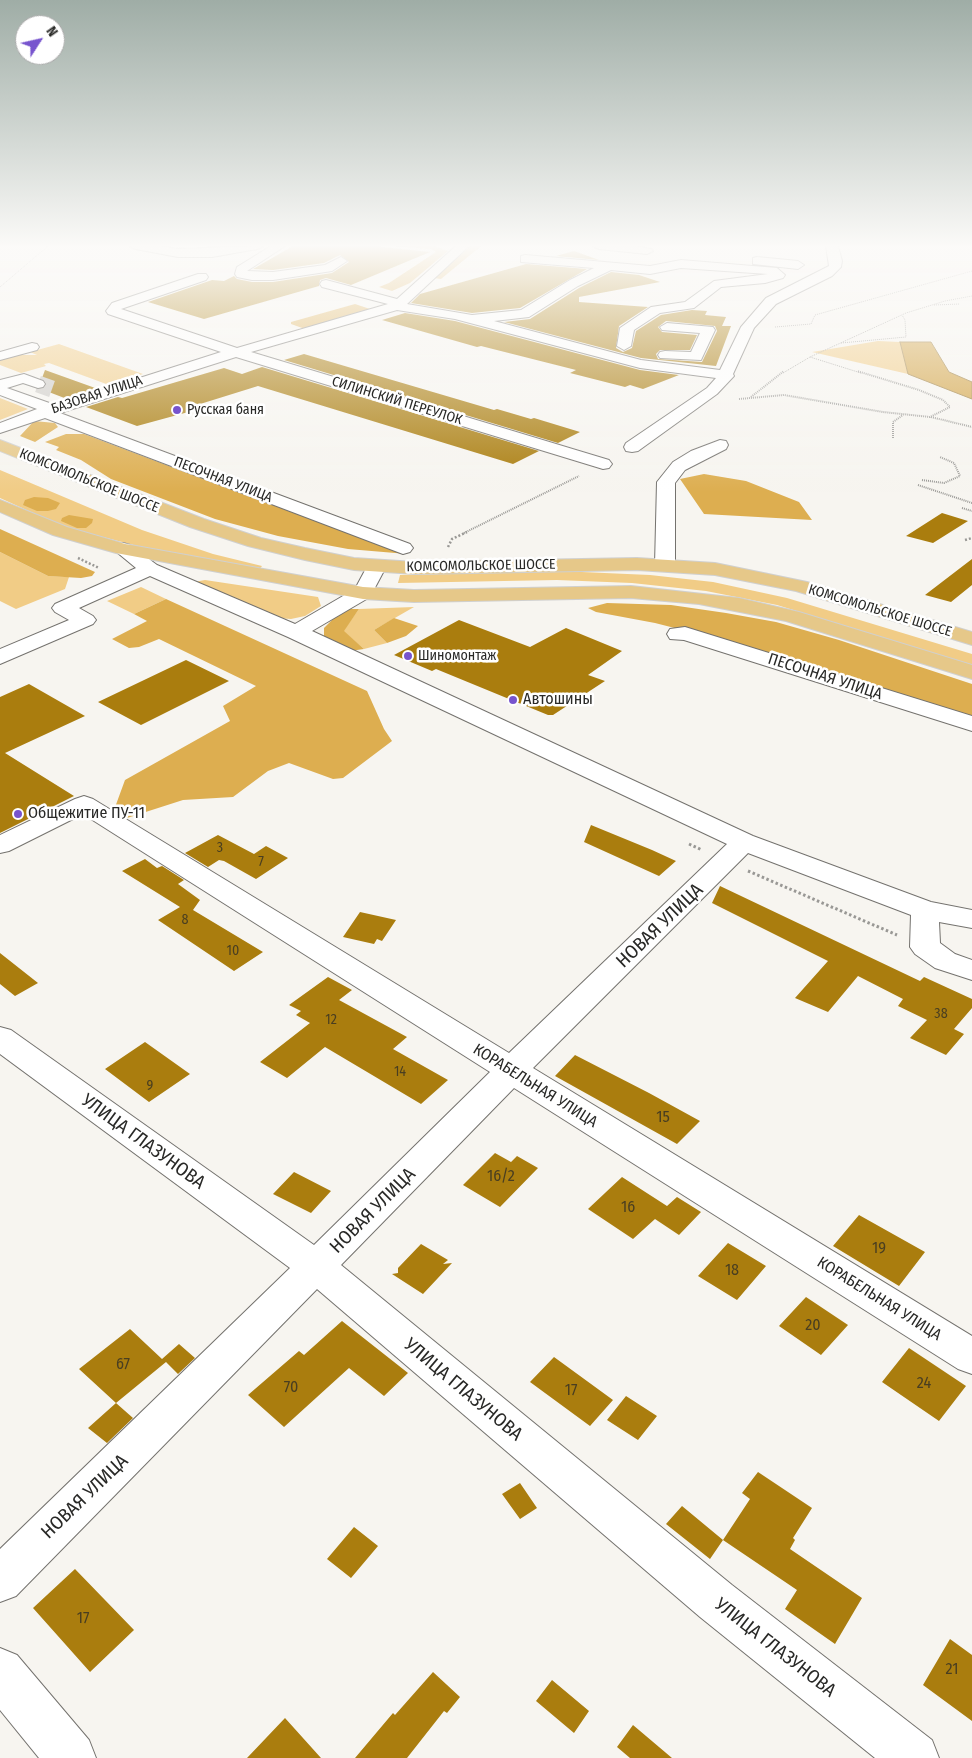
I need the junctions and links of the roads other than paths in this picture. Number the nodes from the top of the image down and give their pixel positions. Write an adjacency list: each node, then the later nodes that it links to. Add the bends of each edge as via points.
1 (164, 328): 11 (street, СИЛИНСКИЙ ПЕРЕУЛОК)
2 (322, 328): 11 (street, БАЗОВАЯ УЛИЦА)
3 (508, 328): 12 (street)
4 (627, 328): 9 (street)
5 (681, 328): 8 (street, via 708,330)
6 (748, 328): 14 (street)
7 (661, 340): 8 (street)
8 (702, 343): 12 (street, via 696,357 638,352)
9 (624, 346)
10 (32, 348): 13 (street)
11 (236, 352): 19 (street, БАЗОВАЯ УЛИЦА); 27 (street, СИЛИНСКИЙ ПЕРЕУЛОК)
12 (608, 354): 14 (street, via 648,365)
13 (0, 356)
14 (725, 375): 26 (street, via 712,391)
15 (38, 384): 16 (street, via 24,378)
16 (0, 385)
17 (0, 390): 20 (street, ПЕСОЧНАЯ УЛИЦА)
18 (61, 393): 19 (street)
19 (80, 400): 20 (street, БАЗОВАЯ УЛИЦА)
20 (47, 411): 22 (street, ПЕСОЧНАЯ УЛИЦА); 23 (street, БАЗОВАЯ УЛИЦА)
21 (94, 413): 22 (street)
22 (69, 422): 29 (street, ПЕСОЧНАЯ УЛИЦА)
23 (0, 428)
24 (0, 445): 31 (main road, КОМСОМОЛЬСКОЕ ШОССЕ, via 138,501 255,542 354,564)
25 (720, 445): 32 (street, via 679,466 666,482)
26 (632, 447)
27 (603, 464)
28 (0, 505): 30 (main road, КОМСОМОЛЬСКОЕ ШОССЕ, via 60,531)
29 (403, 548)
30 (123, 549): 33 (street, КОМСОМОЛЬСКОЕ ШОССЕ); 34 (main road, КОМСОМОЛЬСКОЕ ШОССЕ)
31 (378, 565): 32 (main road, КОМСОМОЛЬСКОЕ ШОССЕ, via 415,568); 34 (street)
32 (665, 565): 37 (main road, КОМСОМОЛЬСКОЕ ШОССЕ, via 715,569 800,586)
33 (150, 570): 35 (street, КОМСОМОЛЬСКОЕ ШОССЕ); 38 (street, via 62,608 86,620)
34 (363, 593): 35 (street); 39 (main road, КОМСОМОЛЬСКОЕ ШОССЕ, via 414,596 631,592 699,598 792,616)
35 (296, 632): 41 (street, КОМСОМОЛЬСКОЕ ШОССЕ)
36 (678, 634): 40 (street, ПЕСОЧНАЯ УЛИЦА, via 685,632)
37 (972, 639)
38 (0, 657)
39 (972, 672)
40 (972, 724)
41 (744, 842): 43 (street, КОМСОМОЛЬСКОЕ ШОССЕ); 49 (street, НОВАЯ УЛИЦА)
42 (0, 845): 49 (street, КОРАБЕЛЬНАЯ УЛИЦА, via 84,804)
43 (892, 898): 44 (street); 45 (street, КОМСОМОЛЬСКОЕ ШОССЕ)
44 (972, 908)
45 (925, 910): 46 (street, КОМСОМОЛЬСКОЕ ШОССЕ); 47 (street, via 925,947 945,961)
46 (972, 920)
47 (972, 970)
48 (0, 1038): 50 (street, УЛИЦА ГЛАЗУНОВА)
49 (511, 1071): 50 (street, НОВАЯ УЛИЦА); 51 (street, КОРАБЕЛЬНАЯ УЛИЦА)
50 (317, 1267): 52 (street, НОВАЯ УЛИЦА); 55 (street, УЛИЦА ГЛАЗУНОВА, via 716,1601)
51 (972, 1357)
52 (0, 1580)
53 (0, 1672): 54 (street)
54 (71, 1758)
55 (914, 1758)

